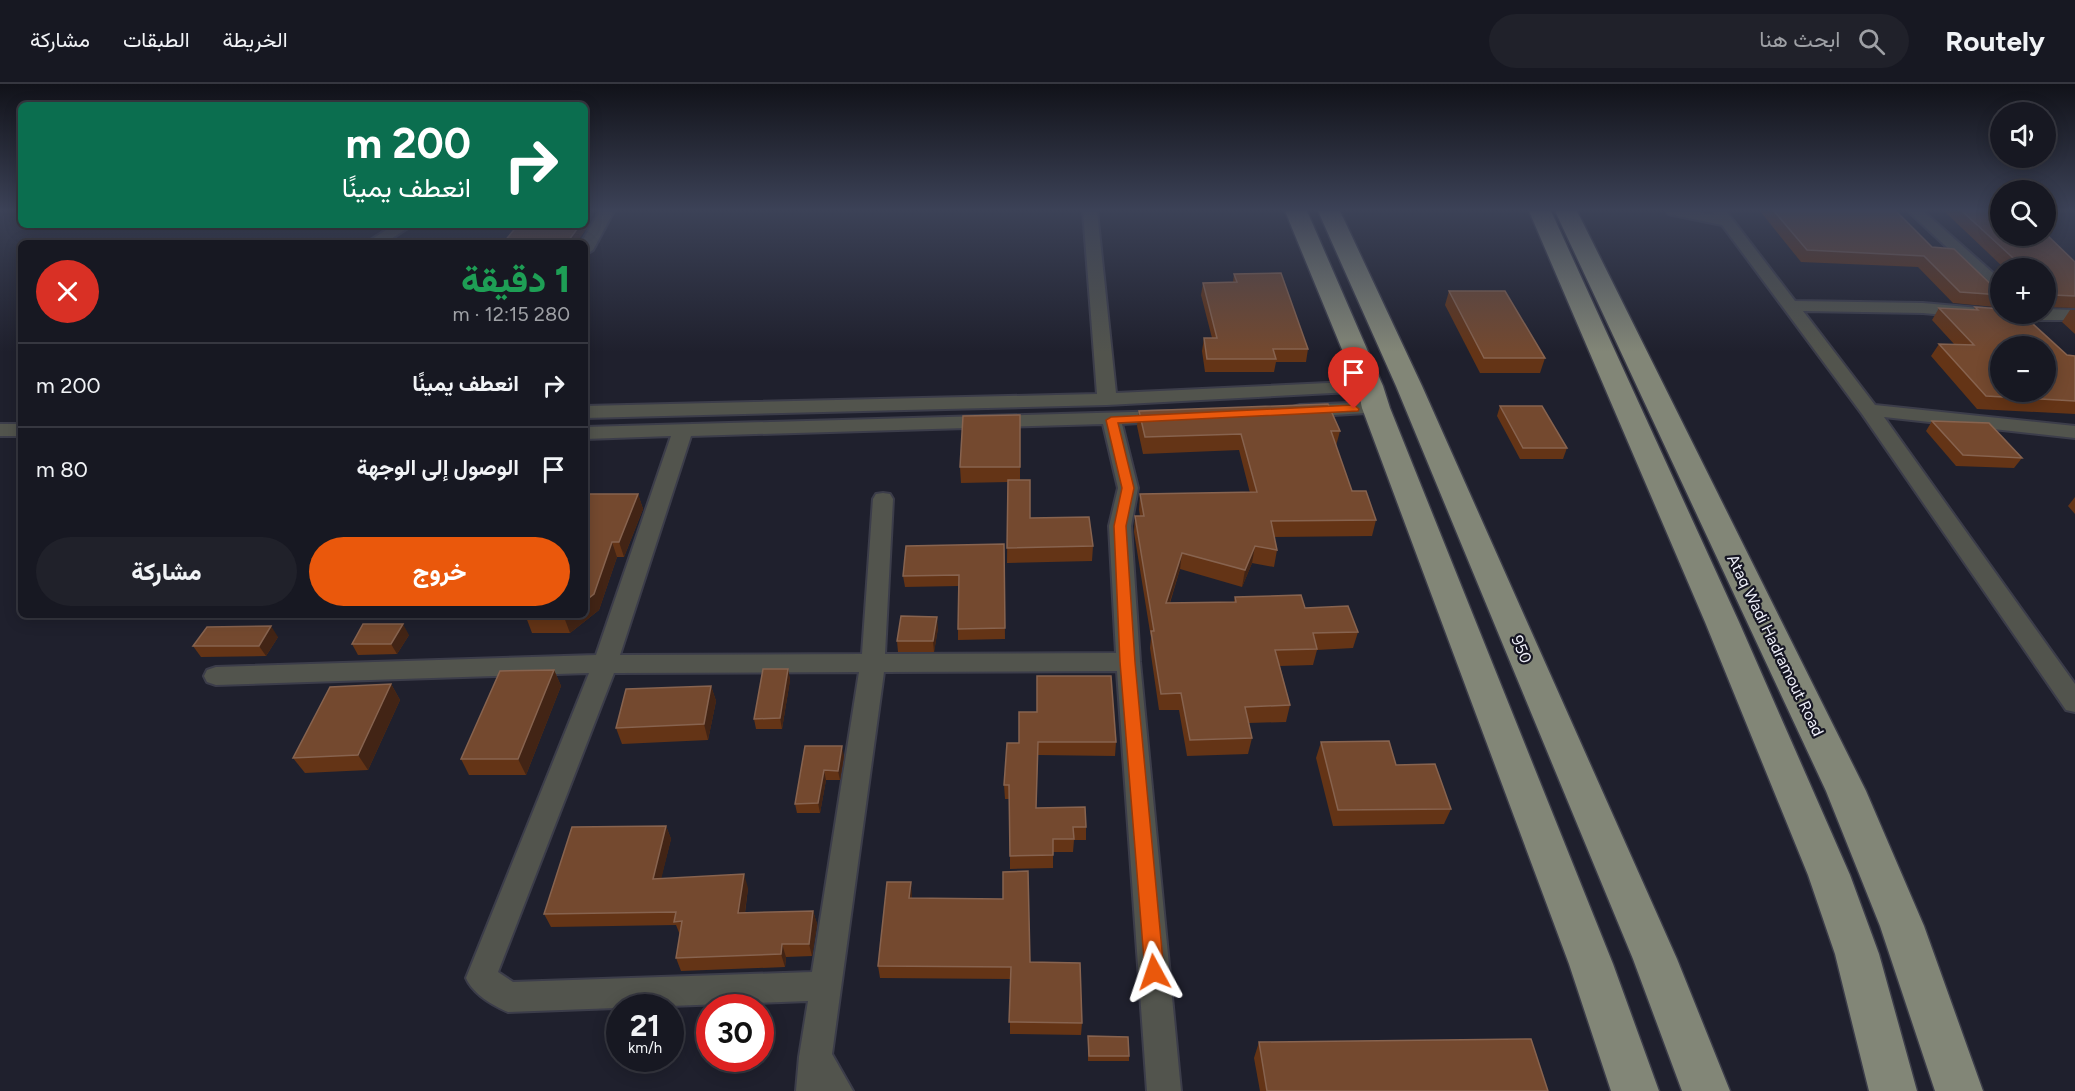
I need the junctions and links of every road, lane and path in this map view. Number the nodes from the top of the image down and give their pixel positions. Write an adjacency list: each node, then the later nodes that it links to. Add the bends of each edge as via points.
1 (1095, 258): 14 (street)
2 (1315, 258): 13 (main road)
3 (1350, 258): 26 (main road, 950 / 950)
4 (1561, 258): 39 (main road, via 1829,874 1857,954)
5 (1589, 258): 40 (main road, Ataq Wadi Hadramout Road, via 1846,791 1902,926)
6 (1754, 258): 9 (street)
7 (1967, 258): 8 (street)
8 (1990, 279)
9 (1790, 306): 10 (street, via 1923,308); 15 (street)
10 (1990, 314)
11 (2056, 315): 12 (street)
12 (2075, 315)
13 (1373, 397): 14 (street); 17 (street); 25 (main road)
14 (1109, 409): 16 (street); 18 (street); 19 (street); 28 (street, via 1128,488 1120,526)
15 (1869, 410): 22 (street); 31 (street)
16 (588, 412)
17 (1284, 412)
18 (1192, 416)
19 (683, 429): 23 (street); 29 (street)
20 (0, 430): 21 (street)
21 (18, 430)
22 (2075, 432)
23 (588, 433)
24 (883, 499): 27 (street)
25 (1467, 645): 26 (main road); 37 (main road, via 1591,964)
26 (1521, 647): 38 (main road, 950 / 950, via 1655,959)
27 (873, 662): 28 (street); 29 (street); 32 (street)
28 (1128, 662): 36 (street)
29 (605, 664): 30 (street); 32 (street, via 482,978 508,997)
30 (216, 676)
31 (2075, 703)
32 (825, 986): 33 (street)
33 (815, 1057): 34 (street); 35 (street)
34 (813, 1091)
35 (836, 1091)
36 (1164, 1091)
37 (1635, 1091)
38 (1706, 1091)
39 (1893, 1091)
40 (1959, 1091)

